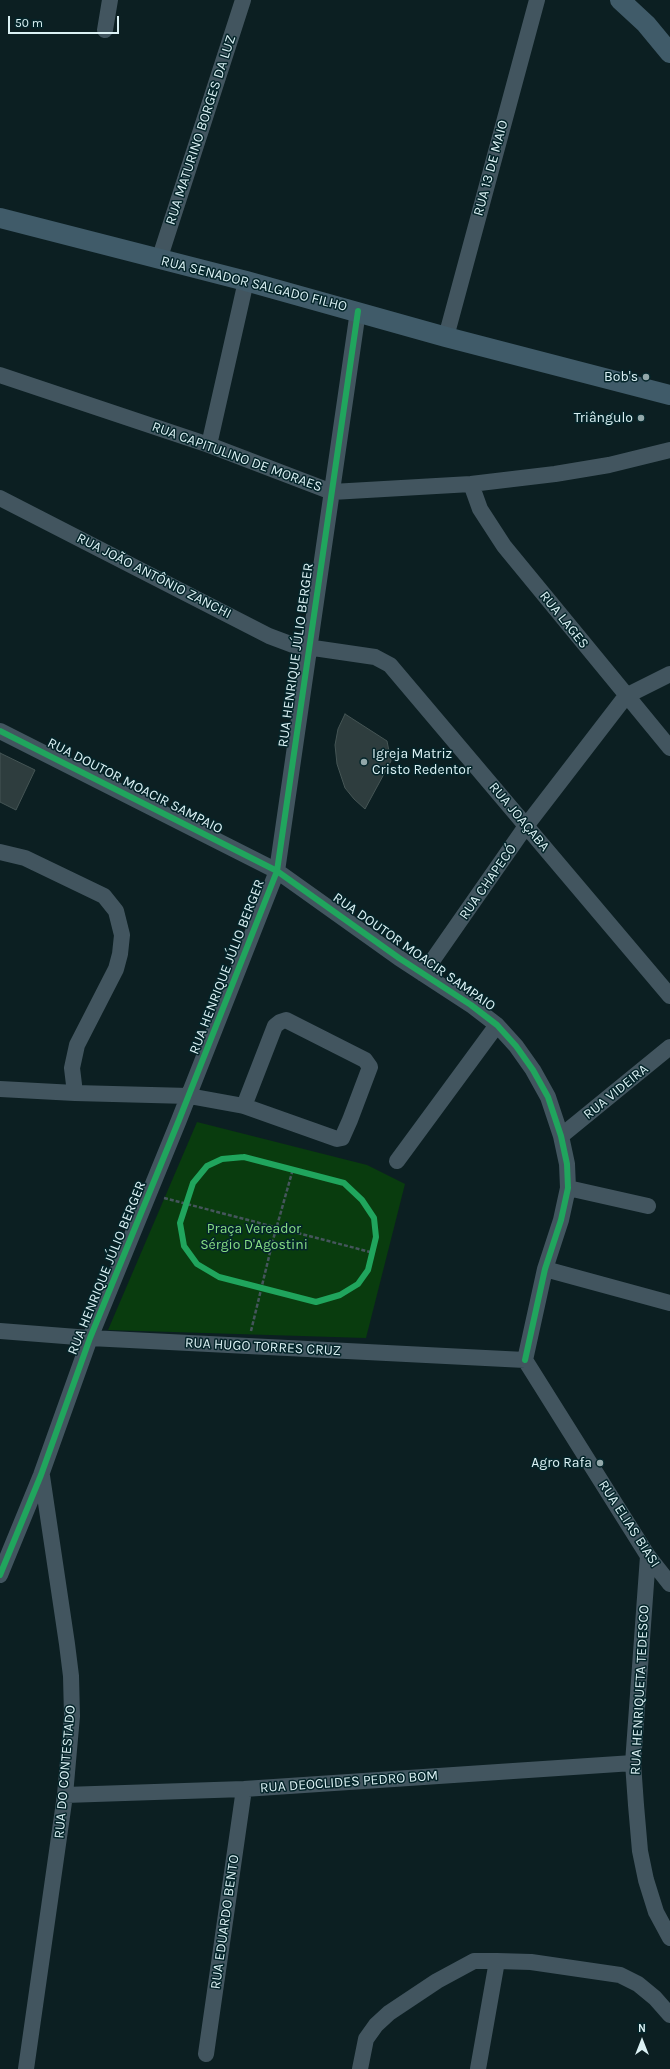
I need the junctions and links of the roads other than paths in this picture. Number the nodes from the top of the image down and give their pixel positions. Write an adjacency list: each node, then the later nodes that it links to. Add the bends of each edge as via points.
1 (110, 0): 5 (street)
2 (243, 0): 8 (street, RUA MATURINO BORGES DA LUZ)
3 (537, 0): 11 (street, RUA 13 DE MAIO)
4 (620, 0): 6 (main road, via 646,24)
5 (105, 30)
6 (670, 53)
7 (0, 218): 8 (main road, RUA SENADOR SALGADO FILHO)
8 (159, 260): 9 (main road, RUA SENADOR SALGADO FILHO)
9 (246, 281): 10 (main road, RUA SENADOR SALGADO FILHO); 14 (street)
10 (358, 311): 11 (main road, RUA SENADOR SALGADO FILHO); 17 (street, RUA HENRIQUE JÚLIO BERGER)
11 (446, 336): 13 (main road, RUA SENADOR SALGADO FILHO)
12 (0, 375): 14 (street, RUA CAPITULINO DE MORAES)
13 (670, 395)
14 (209, 445): 17 (street, RUA CAPITULINO DE MORAES)
15 (670, 450): 16 (street, RUA CAPITULINO DE MORAES, via 609,465)
16 (471, 484): 17 (street, RUA CAPITULINO DE MORAES); 21 (street, RUA LAGES, via 489,526)
17 (332, 492): 19 (street, RUA HENRIQUE JÚLIO BERGER)
18 (0, 498): 19 (street, RUA JOÃO ANTÔNIO ZANCHI, via 269,636)
19 (310, 648): 24 (street, RUA JOAÇABA, via 375,657 390,664); 26 (street, RUA HENRIQUE JÚLIO BERGER)
20 (670, 674): 21 (street)
21 (626, 696): 23 (street, RUA LAGES); 24 (street, RUA CHAPECÓ)
22 (0, 731): 26 (street, RUA DOUTOR MOACIR SAMPAIO)
23 (670, 748)
24 (526, 826): 27 (street, RUA CHAPECÓ); 28 (street, RUA JOAÇABA)
25 (0, 852): 32 (street, via 25,858 104,896 116,911 122,934 120,954 116,969 77,1045 72,1068)
26 (277, 871): 27 (street, RUA DOUTOR MOACIR SAMPAIO); 33 (street, RUA HENRIQUE JÚLIO BERGER)
27 (424, 974): 29 (street, RUA DOUTOR MOACIR SAMPAIO, via 471,1005)
28 (670, 996)
29 (496, 1026): 35 (street, RUA DOUTOR MOACIR SAMPAIO, via 516,1046 533,1070 548,1096); 36 (street)
30 (670, 1047): 35 (street, RUA VIDEIRA)
31 (0, 1089): 32 (street)
32 (75, 1093): 33 (street)
33 (189, 1096): 34 (street); 42 (street, RUA HENRIQUE JÚLIO BERGER)
34 (244, 1106): 34 (street, via 329,1138 342,1138 370,1067 365,1060 286,1020 275,1026)
35 (561, 1136): 37 (street, RUA DOUTOR MOACIR SAMPAIO, via 567,1164)
36 (397, 1161)
37 (568, 1188): 38 (street); 39 (street, RUA DOUTOR MOACIR SAMPAIO, via 561,1220)
38 (648, 1206)
39 (545, 1269): 40 (street); 43 (street, RUA DOUTOR MOACIR SAMPAIO)
40 (670, 1303)
41 (0, 1331): 42 (street, RUA HUGO TORRES CRUZ)
42 (90, 1338): 43 (street, RUA HUGO TORRES CRUZ); 44 (street, RUA HENRIQUE JÚLIO BERGER)
43 (525, 1360): 46 (street, RUA ELIAS BIASI)
44 (42, 1475): 45 (street, RUA HENRIQUE JÚLIO BERGER); 51 (street, RUA DO CONTESTADO, via 71,1676 72,1716)
45 (7, 1537): 47 (street, RUA HENRIQUE JÚLIO BERGER)
46 (648, 1556): 48 (street, RUA ELIAS BIASI); 49 (street, RUA HENRIQUETA TEDESCO)
47 (0, 1575)
48 (670, 1584)
49 (633, 1763): 50 (street, RUA DEOCLIDES PEDRO BOM); 52 (street, RUA HENRIQUETA TEDESCO, via 640,1851 646,1880 656,1912)
50 (244, 1789): 51 (street, RUA DEOCLIDES PEDRO BOM); 55 (street, RUA EDUARDO BENTO)
51 (65, 1795): 56 (street, RUA DO CONTESTADO)
52 (670, 1938)
53 (497, 1961): 54 (street, via 531,1962 620,1975 638,1984); 57 (street, via 474,1961 437,1981 389,2013 366,2039); 58 (street)
54 (670, 2015)
55 (206, 2054)
56 (26, 2069)
57 (362, 2069)
58 (478, 2069)

